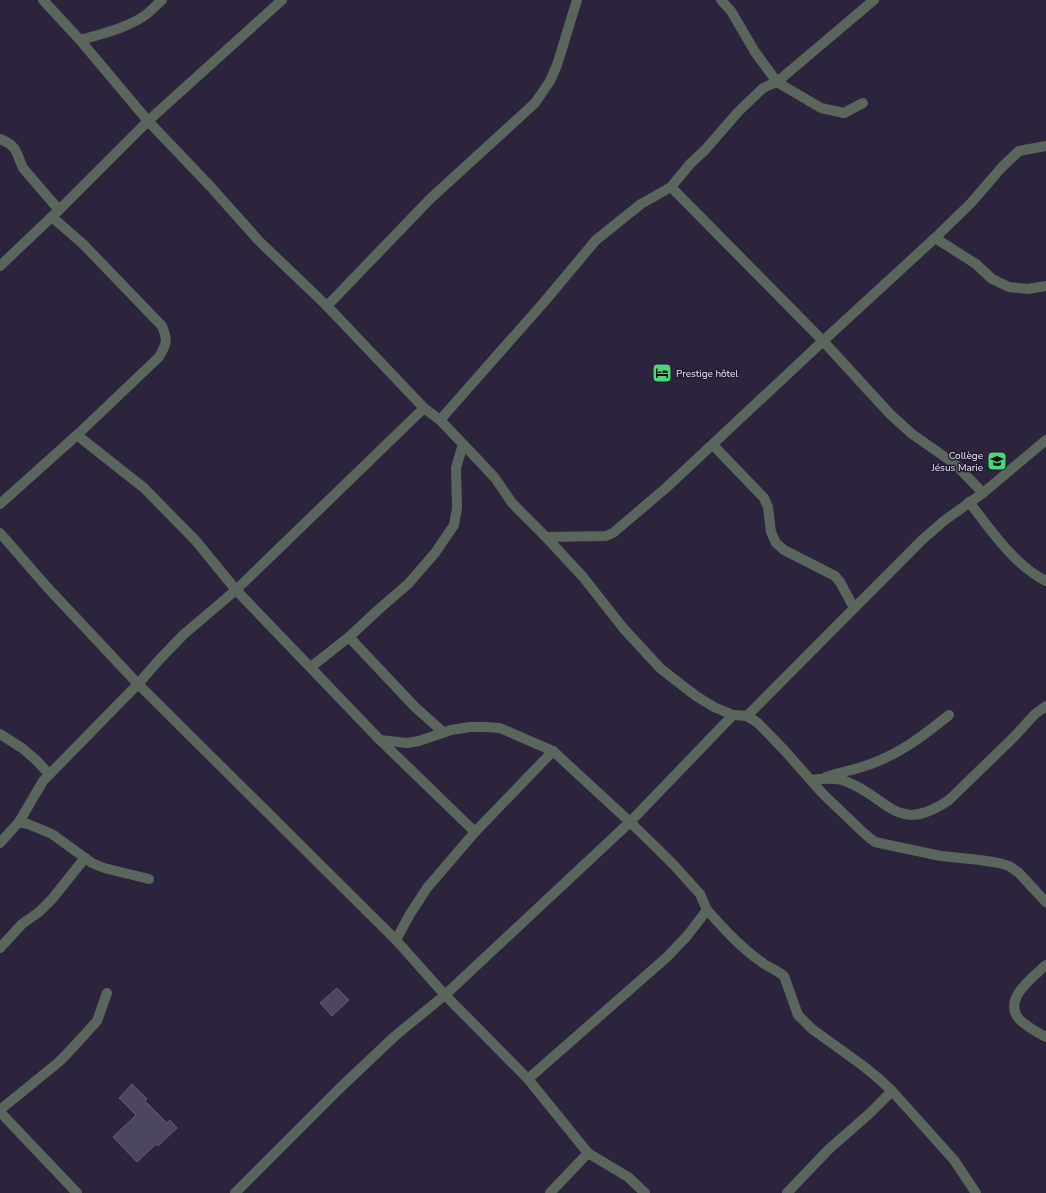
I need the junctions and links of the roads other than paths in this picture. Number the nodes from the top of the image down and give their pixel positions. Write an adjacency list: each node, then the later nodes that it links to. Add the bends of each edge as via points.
1 (43, 0): 7 (street)
2 (162, 0): 7 (street, via 147,14 129,24)
3 (282, 0): 10 (street)
4 (577, 0): 18 (street, via 557,65 535,103 430,199)
5 (721, 0): 8 (street, via 731,11 755,52)
6 (874, 0): 8 (street)
7 (80, 40): 10 (street)
8 (777, 82): 9 (street, via 821,108 844,113); 13 (street, via 763,88 738,112)
9 (863, 103)
10 (148, 121): 14 (street); 18 (street, via 259,241)
11 (0, 139): 14 (street, via 14,147 23,168)
12 (1046, 146): 15 (street, via 1019,151)
13 (671, 187): 19 (street); 21 (street, via 640,204 596,240)
14 (56, 213): 16 (street); 22 (street, via 82,244 162,326 167,344 159,357)
15 (936, 238): 17 (street, via 976,264 992,279 1009,287 1028,289); 19 (street)
16 (0, 266)
17 (1046, 286)
18 (327, 306): 20 (street)
19 (823, 341): 25 (street); 26 (street, via 890,414 912,434 955,464)
20 (424, 408): 21 (street); 32 (street)
21 (440, 420): 24 (street)
22 (77, 435): 28 (street); 32 (street, via 144,488 196,541)
23 (1046, 440): 26 (street)
24 (463, 444): 30 (street, via 494,478 512,504); 34 (street, via 456,468 457,508 454,526 408,584)
25 (713, 445): 30 (street, via 613,533 606,536); 33 (street, via 764,498 776,543 784,550 835,576)
26 (983, 493): 27 (street)
27 (969, 502): 31 (street, via 1029,571); 33 (street, via 923,540)
28 (0, 504)
29 (0, 533): 36 (street)
30 (546, 537): 38 (street, via 661,669 696,696)
31 (1046, 581)
32 (236, 590): 35 (street); 36 (street, via 184,635)
33 (854, 608): 40 (street)
34 (349, 637): 35 (street); 41 (street, via 415,707)
35 (311, 667): 43 (street)
36 (138, 684): 45 (street); 56 (street)
37 (1046, 706): 46 (street, via 949,800 937,808 913,816 892,810 868,792 843,780)
38 (733, 715): 40 (street); 49 (street)
39 (950, 715): 46 (street, via 908,747 867,765)
40 (747, 716): 47 (street, via 768,732)
41 (443, 732): 43 (street, via 407,743); 44 (street, via 470,727 500,728)
42 (0, 734): 45 (street, via 27,752)
43 (380, 740): 50 (street)
44 (553, 751): 49 (street); 50 (street)
45 (49, 774): 48 (street)
46 (824, 778): 47 (street)
47 (811, 780): 54 (street, via 851,822 875,842 941,856 1009,866)
48 (18, 822): 51 (street); 52 (street, via 52,834)
49 (630, 822): 55 (street, via 693,886 700,894); 60 (street)
50 (475, 832): 56 (street, via 427,888)
51 (0, 843)
52 (85, 858): 53 (street, via 104,868); 57 (street, via 52,899 22,924)
53 (149, 879)
54 (1046, 902)
55 (707, 910): 62 (street, via 667,957); 63 (street, via 752,955 784,976 798,1015 812,1029 862,1065)
56 (396, 940): 60 (street)
57 (0, 948)
58 (1046, 965): 61 (street, via 1029,979 1014,1001 1019,1019)
59 (107, 994): 64 (street, via 97,1020 78,1043)
60 (445, 995): 62 (street); 66 (street, via 395,1036 351,1078)
61 (1046, 1037)
62 (528, 1079): 65 (street)
63 (892, 1091): 70 (street, via 829,1149); 71 (street, via 954,1160)
64 (0, 1111): 67 (street)
65 (588, 1153): 68 (street); 69 (street, via 628,1177)
66 (242, 1191)
67 (77, 1193)
68 (550, 1193)
69 (645, 1193)
70 (787, 1193)
71 (976, 1193)

